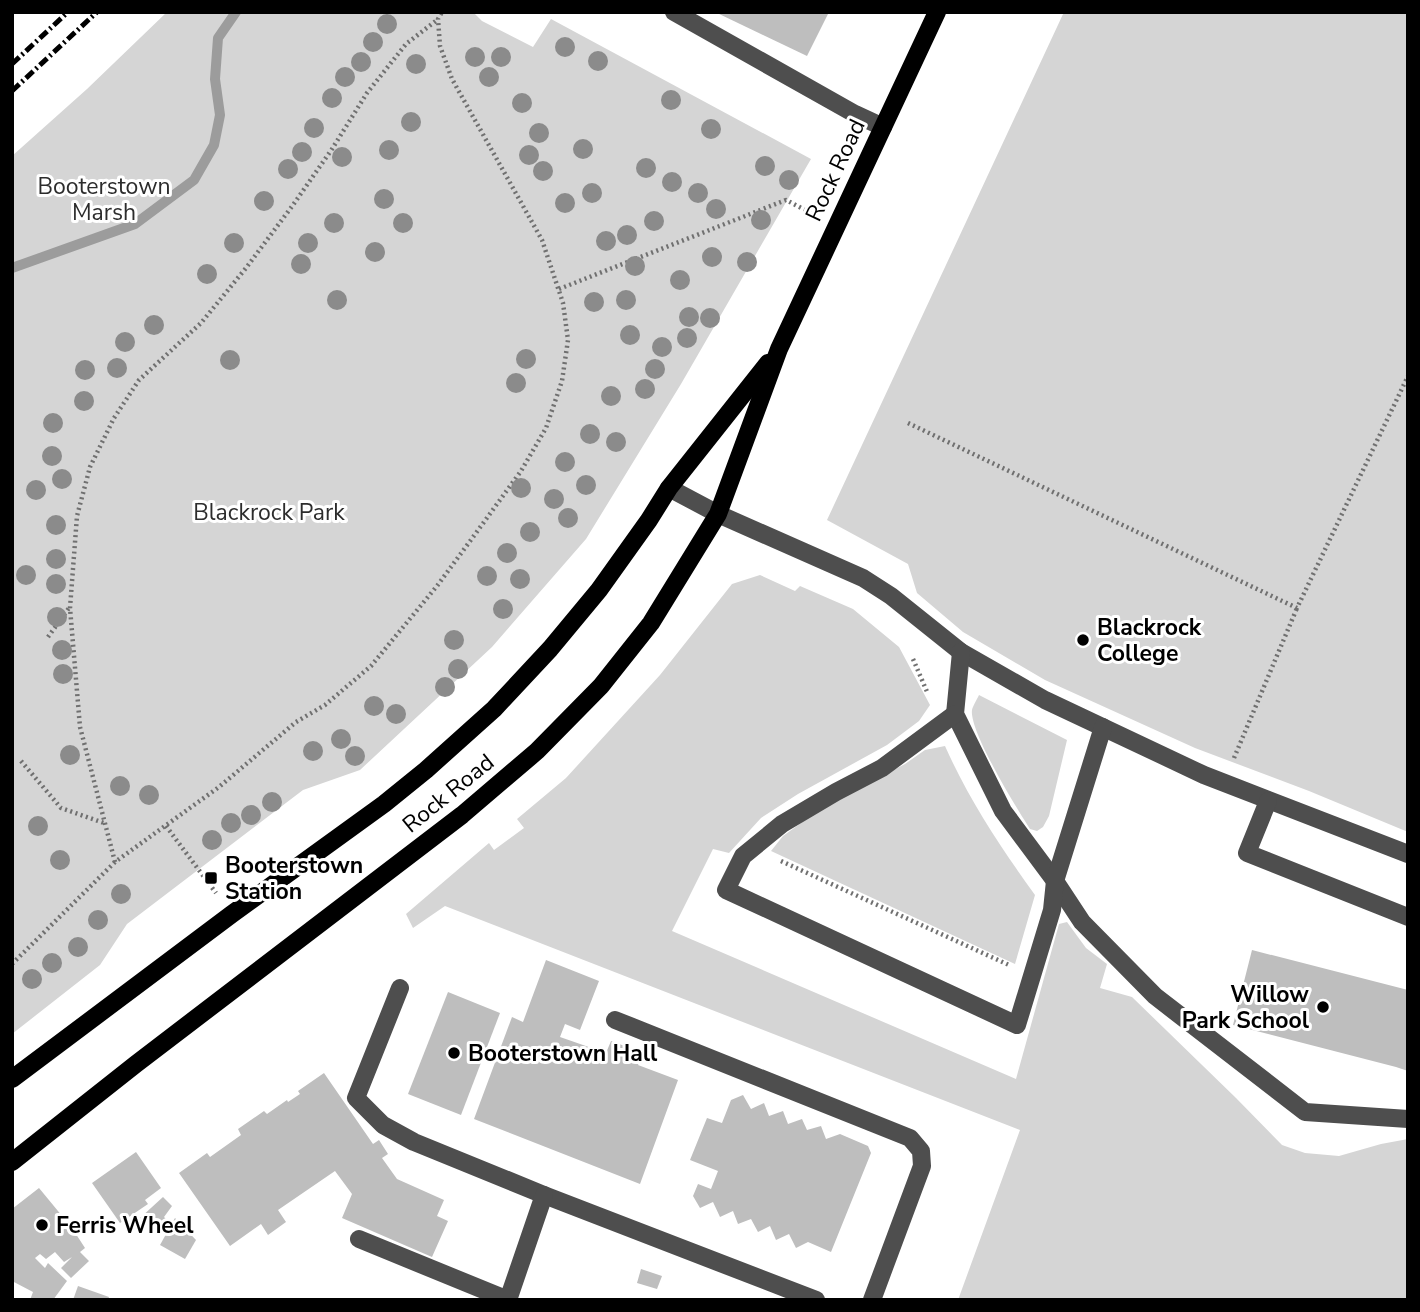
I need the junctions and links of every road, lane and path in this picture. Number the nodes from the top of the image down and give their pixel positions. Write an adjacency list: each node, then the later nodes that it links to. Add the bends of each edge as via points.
1 (440, 12): 4 (path)
2 (674, 12): 5 (lane)
3 (936, 12): 5 (main road, Rock Road)
4 (438, 19): 7 (path, via 440,46 452,79 542,240); 13 (path, via 406,44 246,268 201,323 138,380 114,418 90,467 77,516)
5 (883, 127): 6 (main road, Rock Road)
6 (837, 225): 7 (path, via 786,200); 8 (main road, Rock Road)
7 (559, 289): 23 (path, via 568,340 550,417 521,471 477,533 371,666)
8 (779, 349): 11 (main road, Rock Road); 12 (main road, Rock Road)
9 (1408, 376): 14 (path)
10 (908, 423): 14 (path)
11 (668, 488): 12 (lane); 28 (main road, Rock Road, via 599,590 494,709 384,804)
12 (718, 514): 16 (lane, via 863,578); 36 (main road, Rock Road, via 651,623 601,686 537,751 462,815)
13 (70, 608): 15 (path); 22 (path, via 80,727)
14 (1297, 608): 20 (path)
15 (48, 636)
16 (961, 652): 17 (lane); 18 (lane)
17 (955, 714): 24 (lane, via 882,768 782,824); 27 (lane, via 1003,811)
18 (1103, 727): 21 (lane); 27 (lane)
19 (21, 761): 22 (path, via 61,808)
20 (1232, 762)
21 (1268, 801): 25 (lane); 29 (lane, via 1247,853)
22 (105, 824): 26 (path)
23 (166, 826): 26 (path); 28 (path)
24 (751, 848): 31 (path); 31 (lane, via 726,890 1017,1025)
25 (1408, 854)
26 (115, 862): 30 (path)
27 (1055, 881): 31 (lane, via 1052,910); 35 (lane, via 1082,922 1155,996 1306,1112)
28 (232, 914): 34 (main road, Rock Road)
29 (1408, 917)
30 (12, 964)
31 (1031, 976)
32 (400, 988): 37 (lane, via 356,1098 383,1125 414,1142)
33 (615, 1020): 40 (lane, via 910,1139 921,1151 922,1166)
34 (12, 1079)
35 (1408, 1119)
36 (12, 1162)
37 (544, 1195): 38 (lane, via 508,1300); 39 (lane)
38 (359, 1239)
39 (816, 1300)
40 (872, 1300)

